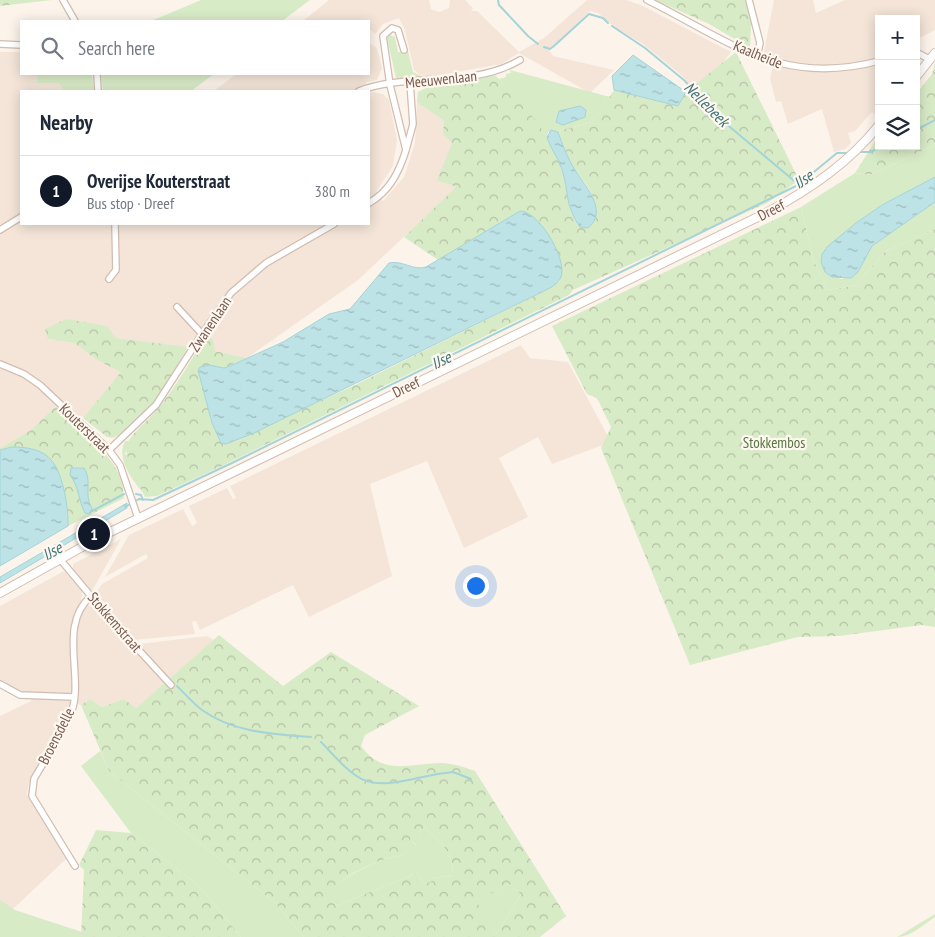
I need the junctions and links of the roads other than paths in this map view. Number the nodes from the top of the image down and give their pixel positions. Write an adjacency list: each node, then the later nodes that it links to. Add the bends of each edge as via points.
1 (63, 0): 4 (street)
2 (647, 0): 9 (street, Kaalheide)
3 (749, 0): 9 (street, via 760,43)
4 (74, 20)
5 (0, 44): 6 (street)
6 (20, 45)
7 (404, 50): 15 (street, via 398,30 387,30 383,36)
8 (932, 56): 12 (main road)
9 (757, 57): 11 (street, Kaalheide, via 820,70)
10 (520, 60): 14 (street, Meeuwenlaan, via 484,74)
11 (875, 61)
12 (920, 72)
13 (97, 75): 16 (street)
14 (410, 83): 15 (street, Meeuwenlaan); 19 (street, via 412,124)
15 (390, 85): 17 (street, Meeuwenlaan); 19 (street)
16 (98, 90)
17 (364, 90)
18 (875, 129): 30 (main road, Dreef, via 846,160 816,184 768,212)
19 (406, 150): 20 (street, via 396,177)
20 (370, 202)
21 (20, 218): 24 (street)
22 (115, 225): 25 (street, via 116,270)
23 (332, 225): 27 (street, Zwanenlaan, via 266,263 245,279)
24 (0, 230)
25 (110, 279)
26 (177, 308): 27 (street)
27 (202, 334): 29 (street, Zwanenlaan, via 156,405)
28 (0, 364): 29 (street, Kouterstraat, via 40,385)
29 (109, 450): 30 (street, Kouterstraat, via 120,465)
30 (138, 518): 31 (main road, Dreef)
31 (59, 558): 32 (main road, Dreef); 33 (street, Stokkemstraat)
32 (0, 593)
33 (91, 596): 35 (street, Stokkemstraat); 36 (street, Broensdelle, via 82,608 75,628)
34 (0, 684): 36 (street, via 20,695)
35 (171, 684)
36 (74, 697): 37 (street, Broensdelle, via 72,710 34,779 31,791)
37 (76, 866)

